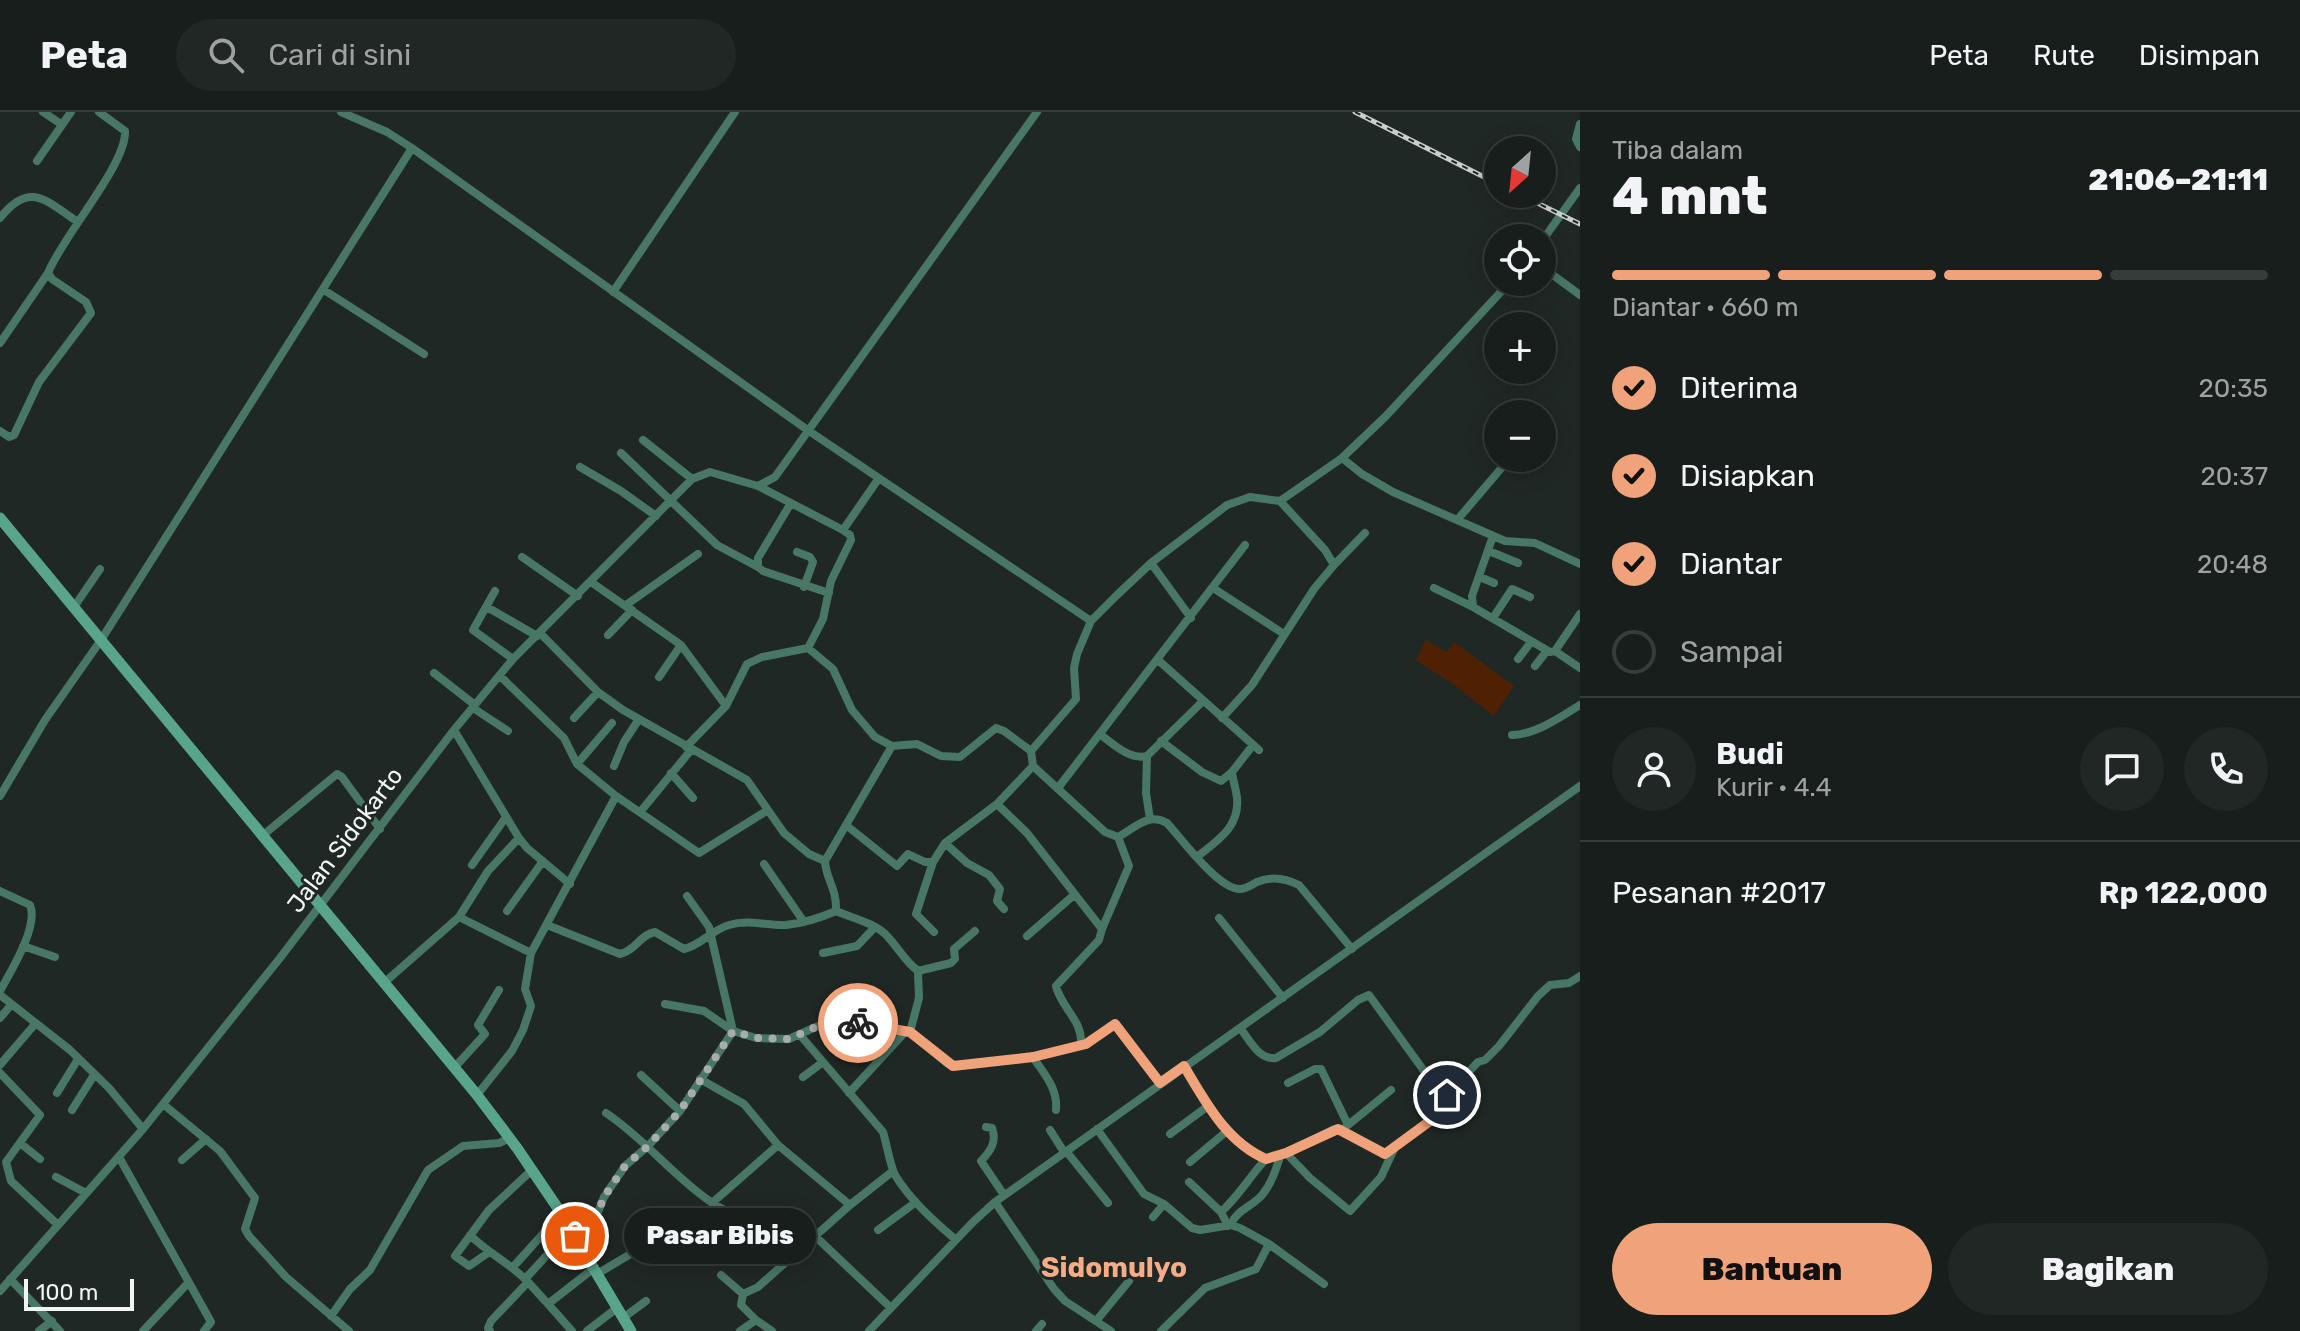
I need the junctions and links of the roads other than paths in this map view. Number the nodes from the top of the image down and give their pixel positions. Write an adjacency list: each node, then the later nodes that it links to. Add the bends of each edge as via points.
1 (43, 112): 7 (street)
2 (71, 112): 7 (street)
3 (99, 112): 14 (street, via 126,135)
4 (341, 112): 10 (street)
5 (735, 112): 19 (street)
6 (1037, 112): 25 (street)
7 (61, 124): 11 (street)
8 (1580, 124): 9 (street)
9 (1580, 147)
10 (412, 148): 18 (street); 19 (street)
11 (37, 161)
12 (1580, 188): 15 (street)
13 (2, 213): 14 (street, via 31,195)
14 (78, 222): 16 (street)
15 (1554, 224)
16 (48, 273): 22 (street); 24 (street, via 86,302 91,313 39,382 14,435)
17 (1556, 277): 20 (street)
18 (324, 290): 23 (street); 75 (street)
19 (613, 292): 25 (street)
20 (1580, 295)
21 (1497, 296): 28 (street)
22 (0, 343)
23 (424, 354)
24 (0, 431)
25 (809, 431): 31 (street); 33 (street, via 775,477)
26 (643, 440): 32 (street)
27 (621, 453): 34 (street)
28 (1342, 458): 35 (street); 39 (street, via 1383,488)
29 (580, 467): 37 (street)
30 (1498, 472): 39 (street)
31 (879, 478): 40 (street); 71 (street)
32 (692, 479): 33 (street, via 710,472); 34 (street, Jalan Sidokarto)
33 (758, 486): 36 (street)
34 (672, 500): 37 (street, Jalan Sidokarto); 52 (street, via 720,548)
35 (1280, 501): 48 (street, via 1239,499); 51 (street)
36 (791, 503): 40 (street); 52 (street, via 758,558)
37 (656, 516): 55 (street, Jalan Sidokarto)
38 (0, 518): 64 (main road)
39 (1458, 519): 42 (street)
40 (843, 530): 61 (street, via 851,540)
41 (1365, 533): 51 (street)
42 (1493, 536): 44 (street); 50 (street, via 1510,543 1535,543)
43 (1245, 545): 58 (street)
44 (1489, 551): 49 (street); 54 (street)
45 (797, 552): 57 (street, via 813,562)
46 (698, 554): 67 (street)
47 (522, 557): 62 (street)
48 (1151, 563): 69 (street); 71 (street)
49 (1518, 563)
50 (1580, 564)
51 (1334, 565): 73 (street)
52 (758, 567): 57 (street)
53 (100, 569): 64 (street)
54 (1480, 577): 56 (street); 66 (street)
55 (591, 582): 62 (street, Jalan Sidokarto); 67 (street)
56 (1494, 583)
57 (804, 587): 61 (street)
58 (1213, 588): 69 (street); 73 (street)
59 (1434, 588): 66 (street)
60 (495, 591): 65 (street)
61 (829, 593): 78 (street)
62 (578, 596): 72 (street, Jalan Sidokarto)
63 (1530, 597): 70 (street, via 1512,589)
64 (74, 607): 75 (main road)
65 (487, 607): 72 (street); 80 (street, via 473,630)
66 (1473, 607): 70 (street)
67 (629, 608): 74 (street); 77 (street)
68 (1580, 614): 79 (street)
69 (1191, 618): 82 (street)
70 (1493, 618): 76 (street)
71 (1091, 621): 104 (street, via 1074,668 1076,699)
72 (538, 634): 80 (street, Jalan Sidokarto); 88 (street)
73 (1284, 634): 94 (street, via 1252,685)
74 (608, 635)
75 (101, 640): 113 (street); 123 (main road)
76 (1531, 642): 79 (street); 81 (street)
77 (681, 645): 87 (street); 92 (street)
78 (808, 648): 92 (street, via 751,661); 102 (street, via 833,669 861,724)
79 (1550, 651): 83 (street); 84 (street)
80 (513, 659): 86 (street, Jalan Sidokarto)
81 (1518, 659)
82 (1158, 660): 89 (street); 99 (street)
83 (1535, 666)
84 (1579, 666)
85 (434, 673): 91 (street)
86 (500, 676): 91 (street, Jalan Sidokarto); 106 (street, via 564,738)
87 (659, 677)
88 (598, 692): 93 (street); 95 (street)
89 (1203, 701): 94 (street); 101 (street)
90 (1580, 705): 100 (street)
91 (474, 706): 97 (street, Jalan Sidokarto); 98 (street)
92 (726, 706): 103 (street)
93 (574, 718)
94 (1222, 718): 109 (street, via 1256,747)
95 (639, 719): 103 (street); 107 (street)
96 (612, 723): 106 (street)
97 (454, 730): 119 (street); 122 (street, Jalan Sidokarto)
98 (508, 731)
99 (1101, 735): 105 (street, via 1137,758); 112 (street)
100 (1512, 735)
101 (1161, 741): 105 (street); 109 (street, via 1217,780)
102 (892, 746): 104 (street, via 917,744 941,756 960,757 996,728); 121 (street)
103 (689, 748): 110 (street); 117 (street, via 747,780)
104 (1031, 751): 108 (street)
105 (1147, 756): 120 (street)
106 (577, 764): 114 (street)
107 (614, 766)
108 (1033, 766): 112 (street); 116 (street)
109 (1232, 772): 127 (street, via 1238,800 1234,822)
110 (671, 773): 115 (street); 118 (street)
111 (1580, 786): 152 (street)
112 (1058, 788): 124 (street, via 1105,832)
113 (0, 796)
114 (616, 796): 118 (street); 133 (street)
115 (693, 798)
116 (997, 804): 126 (street); 135 (street, via 1027,833)
117 (768, 810): 118 (street, via 699,853); 129 (street, via 784,833)
118 (641, 811)
119 (506, 817): 125 (street); 132 (street)
120 (1150, 819): 124 (street); 127 (street, via 1167,823)
121 (846, 825): 129 (street); 130 (street, via 893,865 908,854)
122 (380, 829): 123 (street, via 337,774); 137 (street, Jalan Sidokarto)
123 (262, 836): 137 (main road)
124 (1118, 837): 146 (street, via 1129,866)
125 (519, 838): 128 (street); 141 (street, via 488,871)
126 (945, 843): 130 (street); 138 (street, via 989,875 1000,889 997,901)
127 (1198, 856): 152 (street, via 1233,887 1267,879 1299,885)
128 (543, 861): 133 (street); 139 (street)
129 (825, 861): 140 (street, via 837,895)
130 (933, 862): 148 (street, via 916,914)
131 (764, 864): 143 (street)
132 (472, 865)
133 (570, 884): 144 (street)
134 (0, 891): 151 (street, via 33,911)
135 (1074, 895): 146 (street); 150 (street)
136 (687, 896): 149 (street, via 703,915)
137 (320, 908): 158 (main road); 189 (street, Jalan Sidokarto)
138 (1004, 909)
139 (507, 911)
140 (836, 911): 143 (street); 145 (street)
141 (459, 917): 153 (street); 158 (street)
142 (1219, 918): 161 (street)
143 (804, 922): 149 (street, via 750,922)
144 (547, 925): 149 (street, via 620,954 650,932 684,949); 153 (street)
145 (875, 927): 154 (street, via 857,946); 156 (street)
146 (1102, 929): 170 (street, via 1099,940 1056,986 1078,1024)
147 (975, 931): 156 (street, via 954,949 951,963)
148 (934, 932)
149 (709, 935): 167 (street)
150 (1027, 936)
151 (23, 946): 155 (street); 160 (street)
152 (1352, 949): 161 (street)
153 (531, 953): 187 (street, via 525,989 530,1011 512,1051)
154 (823, 953)
155 (55, 957)
156 (918, 971): 168 (street, via 919,998)
157 (1580, 976): 188 (street, via 1550,985 1499,1046)
158 (385, 982): 176 (main road)
159 (499, 990): 176 (street, via 478,1025 485,1034)
160 (0, 993): 163 (street)
161 (1283, 998): 166 (street)
162 (665, 1004): 167 (street, via 704,1011)
163 (11, 1005): 164 (street); 165 (street)
164 (0, 1018)
165 (36, 1023): 172 (street); 174 (street)
166 (1241, 1029): 175 (street); 188 (street, via 1262,1056 1276,1058 1369,995)
167 (733, 1031): 169 (street, via 756,1038); 181 (street)
168 (908, 1032): 169 (street, via 833,1024); 171 (street, via 953,1066); 186 (street)
169 (800, 1035): 173 (street)
170 (1081, 1045): 171 (street); 182 (street, via 1111,1024 1118,1025)
171 (1033, 1057): 192 (street, via 1053,1085)
172 (78, 1059): 178 (street); 185 (street)
173 (823, 1062): 180 (street); 186 (street)
174 (0, 1065)
175 (1184, 1066): 182 (street); 190 (street)
176 (454, 1068): 187 (main road)
177 (0, 1073): 204 (street, via 40,1115)
178 (94, 1075): 191 (street); 197 (street)
179 (641, 1075): 193 (street)
180 (803, 1077)
181 (700, 1079): 193 (street); 205 (street, via 744,1104)
182 (1160, 1083): 198 (street)
183 (1288, 1083): 196 (street, via 1323,1070)
184 (1391, 1090): 196 (street)
185 (57, 1093)
186 (849, 1093): 217 (street, via 883,1132)
187 (477, 1095): 202 (main road)
188 (1447, 1095): 207 (street, via 1445,1110)
189 (163, 1104): 197 (street, Jalan Sidokarto); 203 (street)
190 (1208, 1106): 200 (street); 201 (street)
191 (72, 1110)
192 (1056, 1110)
193 (680, 1111): 206 (street)
194 (606, 1113): 206 (street)
195 (986, 1127): 221 (street, via 992,1128 994,1137 981,1161)
196 (1345, 1127): 207 (street, via 1381,1153); 209 (street)
197 (143, 1129): 210 (street, Jalan Sidokarto)
198 (1097, 1129): 208 (street); 226 (street, via 1144,1194)
199 (1050, 1130): 208 (street)
200 (1227, 1131): 213 (street); 215 (street)
201 (1170, 1134)
202 (510, 1138): 216 (main road); 256 (street, via 463,1146 428,1170 370,1270)
203 (206, 1139): 214 (street); 256 (street, via 255,1198 245,1229 249,1236)
204 (20, 1143): 211 (street); 212 (street)
205 (778, 1145): 224 (street); 227 (street)
206 (648, 1146): 224 (street); 235 (street, via 625,1166 594,1222)
207 (1395, 1147): 209 (street, via 1381,1177 1350,1211)
208 (1065, 1151): 221 (street); 225 (street)
209 (1283, 1154): 213 (street); 232 (street, via 1260,1197)
210 (119, 1157): 220 (street, Jalan Sidokarto); 248 (street)
211 (3, 1159): 231 (street, via 11,1181)
212 (40, 1159)
213 (1266, 1159): 228 (street)
214 (182, 1160)
215 (1190, 1162)
216 (532, 1170): 229 (main road); 236 (street)
217 (893, 1171): 222 (street); 227 (street)
218 (56, 1177): 220 (street)
219 (1189, 1182): 228 (street)
220 (86, 1193): 231 (street, Jalan Sidokarto)
221 (1004, 1195): 223 (street)
222 (916, 1202): 234 (street); 238 (street)
223 (995, 1202): 238 (street); 259 (street, via 1054,1289)
224 (712, 1203): 233 (street, via 737,1216)
225 (1108, 1203)
226 (1164, 1204): 230 (street); 232 (street, via 1196,1229)
227 (850, 1205): 237 (street)
228 (1221, 1212): 232 (street)
229 (561, 1214): 235 (main road); 242 (street)
230 (1153, 1217)
231 (57, 1224): 245 (street, Jalan Sidokarto)
232 (1229, 1226): 239 (street)
233 (745, 1227)
234 (878, 1230)
235 (573, 1232): 243 (main road); 246 (street)
236 (470, 1235): 241 (street); 241 (street, via 456,1259 470,1265)
237 (816, 1237): 251 (street); 254 (street)
238 (956, 1240): 254 (street)
239 (1269, 1244): 249 (street); 273 (street, via 1256,1269 1205,1288)
240 (634, 1252): 243 (street)
241 (488, 1253): 242 (street)
242 (513, 1267): 246 (street)
243 (596, 1271): 253 (street); 255 (main road)
244 (721, 1275): 251 (street)
245 (10, 1279): 250 (street, Jalan Sidokarto); 258 (street)
246 (526, 1281): 253 (street); 265 (street, via 491,1321)
247 (1129, 1281): 259 (street)
248 (188, 1283): 262 (street); 263 (street, via 211,1322)
249 (1324, 1284)
250 (0, 1291)
251 (743, 1294): 257 (street, via 741,1305)
252 (646, 1301): 255 (street)
253 (548, 1304): 266 (street)
254 (891, 1308): 271 (street)
255 (620, 1313): 267 (street); 268 (main road)
256 (331, 1316): 264 (street)
257 (756, 1320): 269 (street); 270 (street)
258 (52, 1321): 260 (street); 261 (street)
259 (1096, 1321): 272 (street)
260 (39, 1331)
261 (60, 1331)
262 (143, 1331)
263 (204, 1331)
264 (349, 1331)
265 (490, 1331)
266 (572, 1331)
267 (587, 1331)
268 (631, 1331)
269 (740, 1331)
270 (772, 1331)
271 (869, 1331)
272 (1111, 1331)
273 (1161, 1331)

